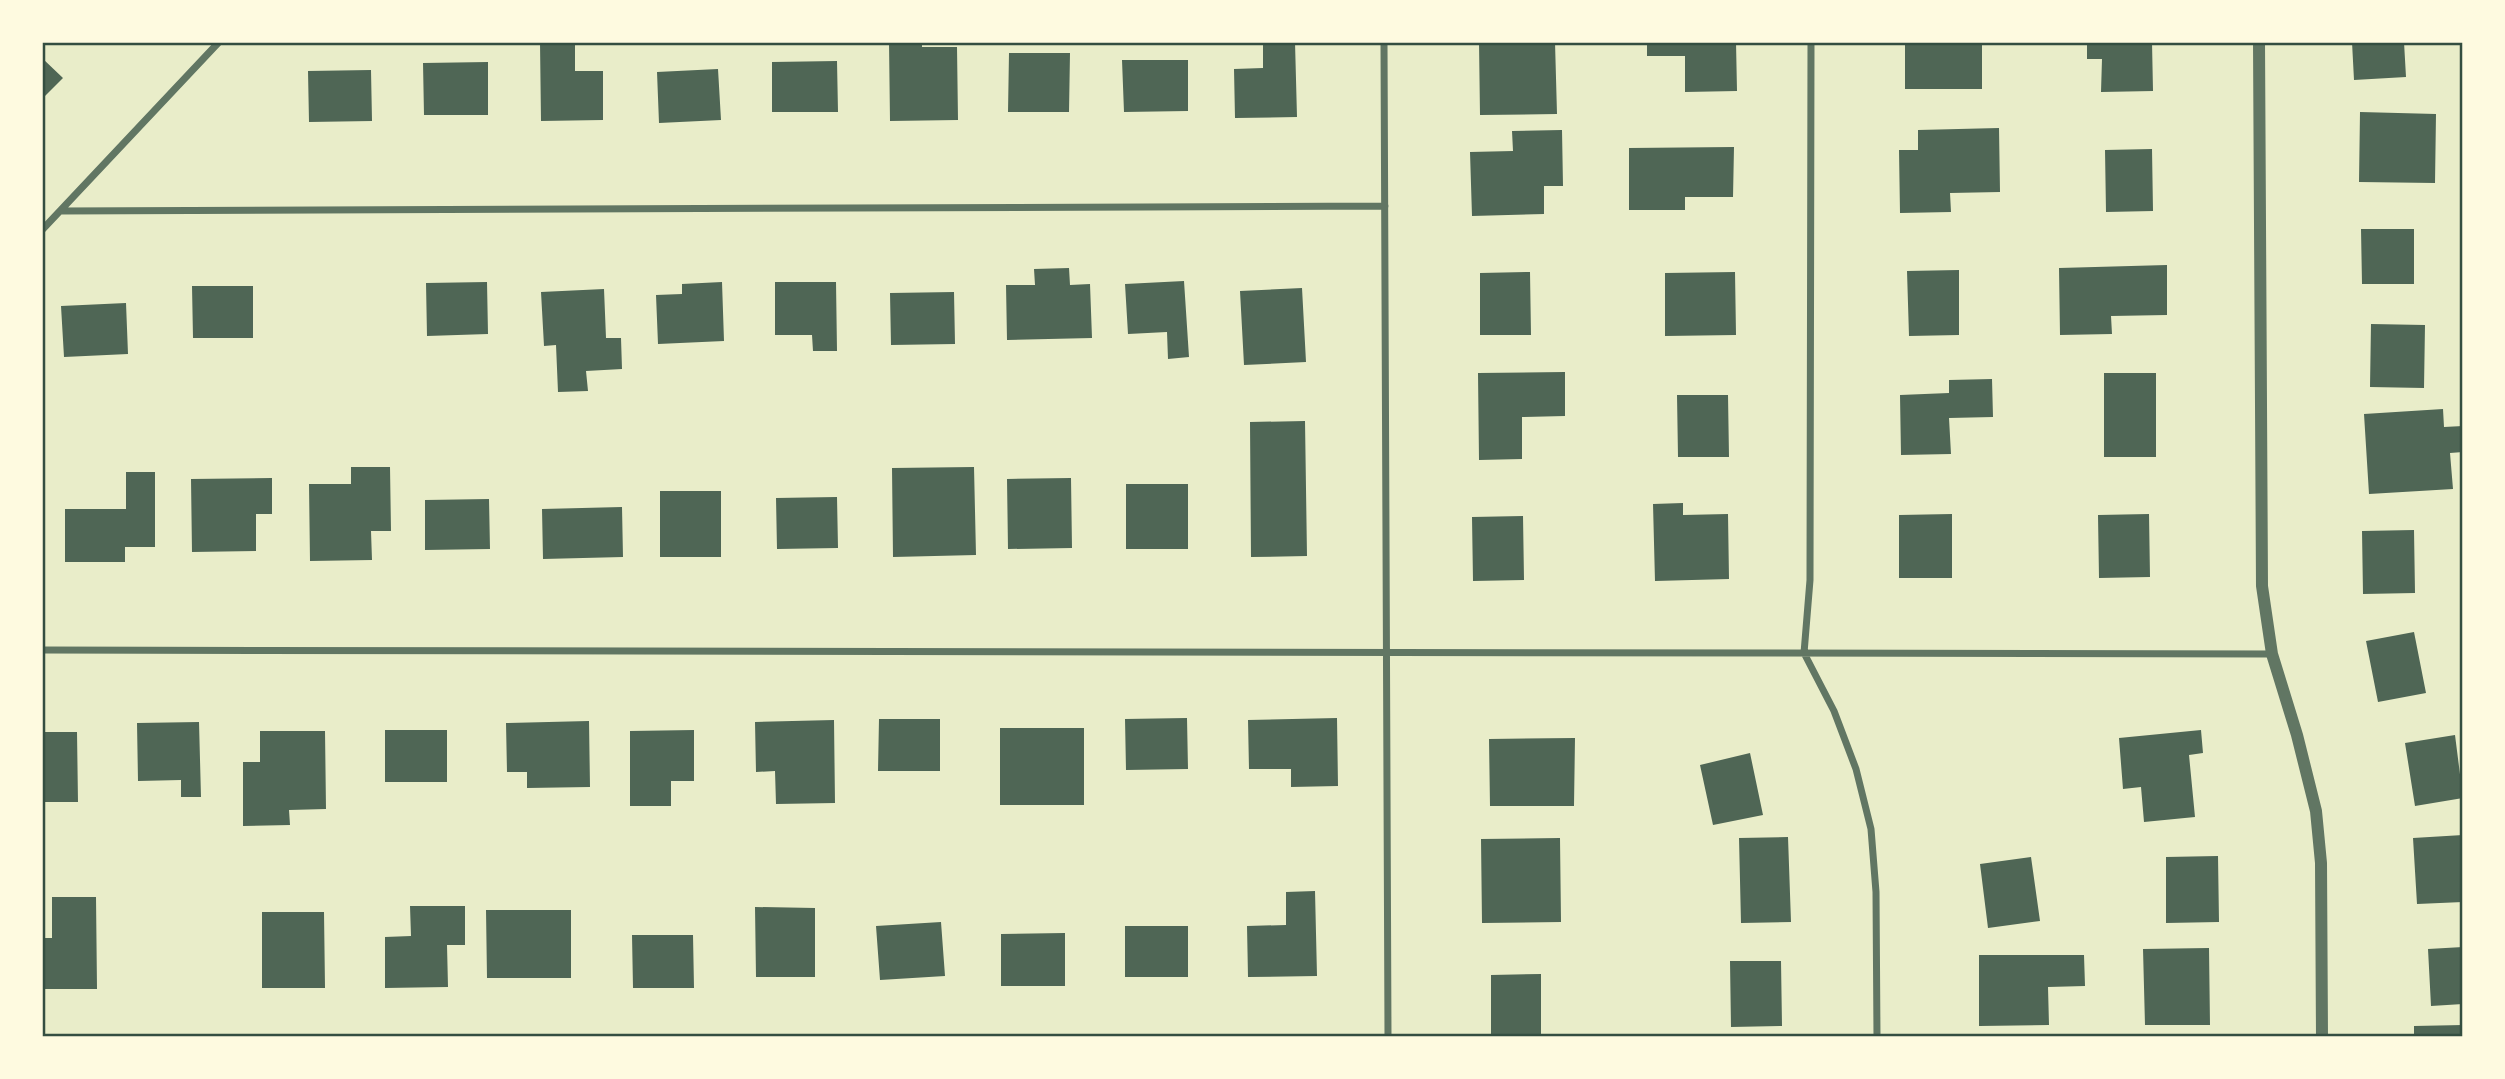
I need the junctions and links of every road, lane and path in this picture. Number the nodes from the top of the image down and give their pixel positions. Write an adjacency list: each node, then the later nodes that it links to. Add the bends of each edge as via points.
1 (219, 42): 6 (street)
2 (1384, 42): 5 (street)
3 (1811, 42): 10 (street, via 1810,580)
4 (2259, 42): 11 (street, via 2262,586)
5 (1385, 206): 6 (street); 9 (street)
6 (60, 211): 7 (street)
7 (42, 230)
8 (42, 650): 9 (street)
9 (1387, 653): 10 (street); 12 (street)
10 (1804, 653): 11 (street); 13 (street, via 1834,711 1856,769 1871,829)
11 (2272, 654): 14 (street, via 2316,811 2321,863)
12 (1388, 1037)
13 (1877, 1037)
14 (2322, 1037)

